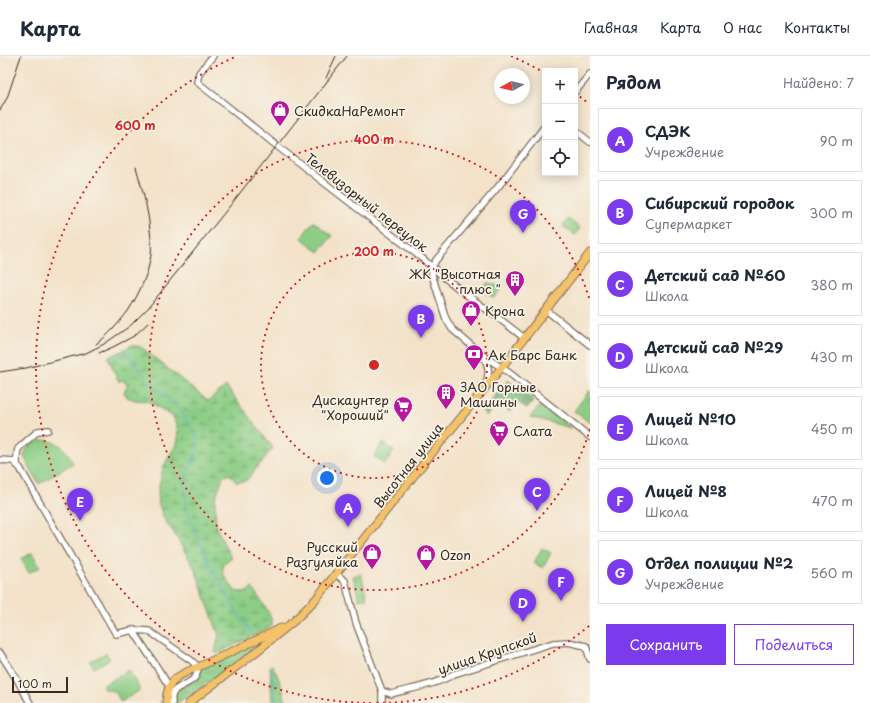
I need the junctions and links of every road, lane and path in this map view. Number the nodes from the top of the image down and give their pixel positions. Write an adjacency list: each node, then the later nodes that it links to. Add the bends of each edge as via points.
1 (213, 56): 8 (street, Телевизорный переулок, via 199,73 197,82)
2 (590, 74): 3 (street)
3 (578, 88)
4 (542, 130): 8 (street)
5 (578, 132): 6 (street)
6 (590, 142)
7 (590, 253): 9 (main road, Высотная улица)
8 (432, 267): 10 (street, Телевизорный переулок); 12 (street, via 432,275 446,319 452,328)
9 (546, 310): 10 (main road, Высотная улица); 11 (street)
10 (524, 338): 13 (main road, Высотная улица)
11 (590, 345)
12 (481, 354): 13 (street); 14 (street, via 487,363 488,374)
13 (502, 367): 14 (main road, Высотная улица); 16 (street)
14 (484, 388): 19 (main road, Высотная улица)
15 (48, 430): 18 (street, via 38,431 18,449)
16 (590, 437)
17 (0, 460): 18 (street, via 13,461)
18 (17, 464): 21 (street, via 116,634)
19 (336, 574): 20 (main road, Высотная улица); 28 (street, via 345,581 356,622)
20 (294, 621): 25 (main road); 29 (main road, Высотная улица)
21 (133, 630): 23 (street, via 149,631); 27 (street)
22 (0, 653): 30 (street)
23 (185, 657): 25 (street); 26 (street)
24 (590, 659): 28 (street, улица Крупской, via 586,646 568,642 553,643 433,683 391,694)
25 (198, 667): 26 (main road); 32 (street, via 196,676 173,692)
26 (187, 672): 27 (main road, via 175,678)
27 (169, 686): 31 (main road)
28 (382, 691): 35 (street)
29 (200, 695): 33 (main road, Высотная улица); 34 (main road)
30 (30, 703)
31 (166, 703)
32 (172, 703)
33 (189, 703)
34 (195, 703)
35 (382, 703)

